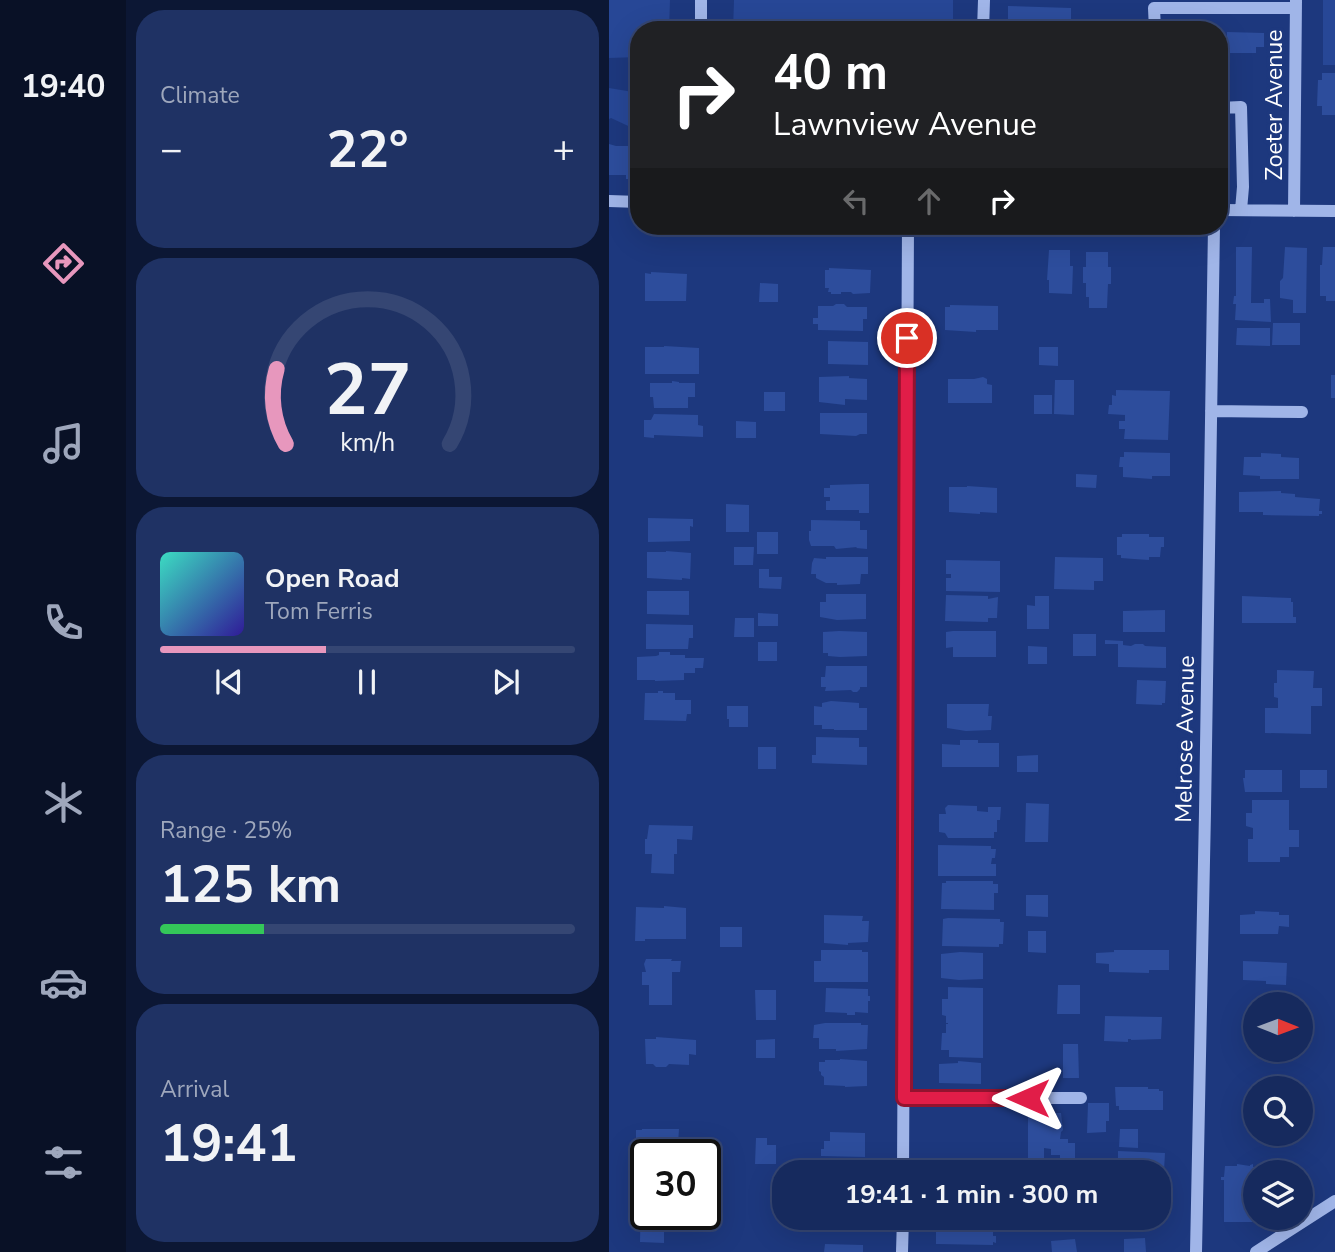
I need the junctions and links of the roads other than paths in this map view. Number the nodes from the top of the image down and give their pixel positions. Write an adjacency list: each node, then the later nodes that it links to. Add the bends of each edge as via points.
1 (701, 0): 4 (street)
2 (984, 0): 5 (street)
3 (1296, 4): 6 (street, via 1154,8); 12 (street, Zoeter Avenue)
4 (701, 21)
5 (983, 21)
6 (1155, 21)
7 (1228, 108): 11 (street, via 1241,107)
8 (609, 201): 9 (street)
9 (630, 202)
10 (1228, 210): 11 (street)
11 (1241, 210): 12 (street)
12 (1294, 211): 13 (street)
13 (1335, 211)
14 (908, 235): 18 (street)
15 (1213, 235): 16 (street, Melrose Avenue)
16 (1211, 411): 17 (street); 25 (street, Melrose Avenue)
17 (1302, 412)
18 (904, 1098): 19 (street); 20 (street)
19 (1081, 1098)
20 (903, 1160)
21 (1335, 1201): 23 (street)
22 (903, 1230): 24 (street)
23 (1281, 1236): 26 (street); 27 (street)
24 (902, 1252)
25 (1196, 1252)
26 (1256, 1252)
27 (1282, 1252)

